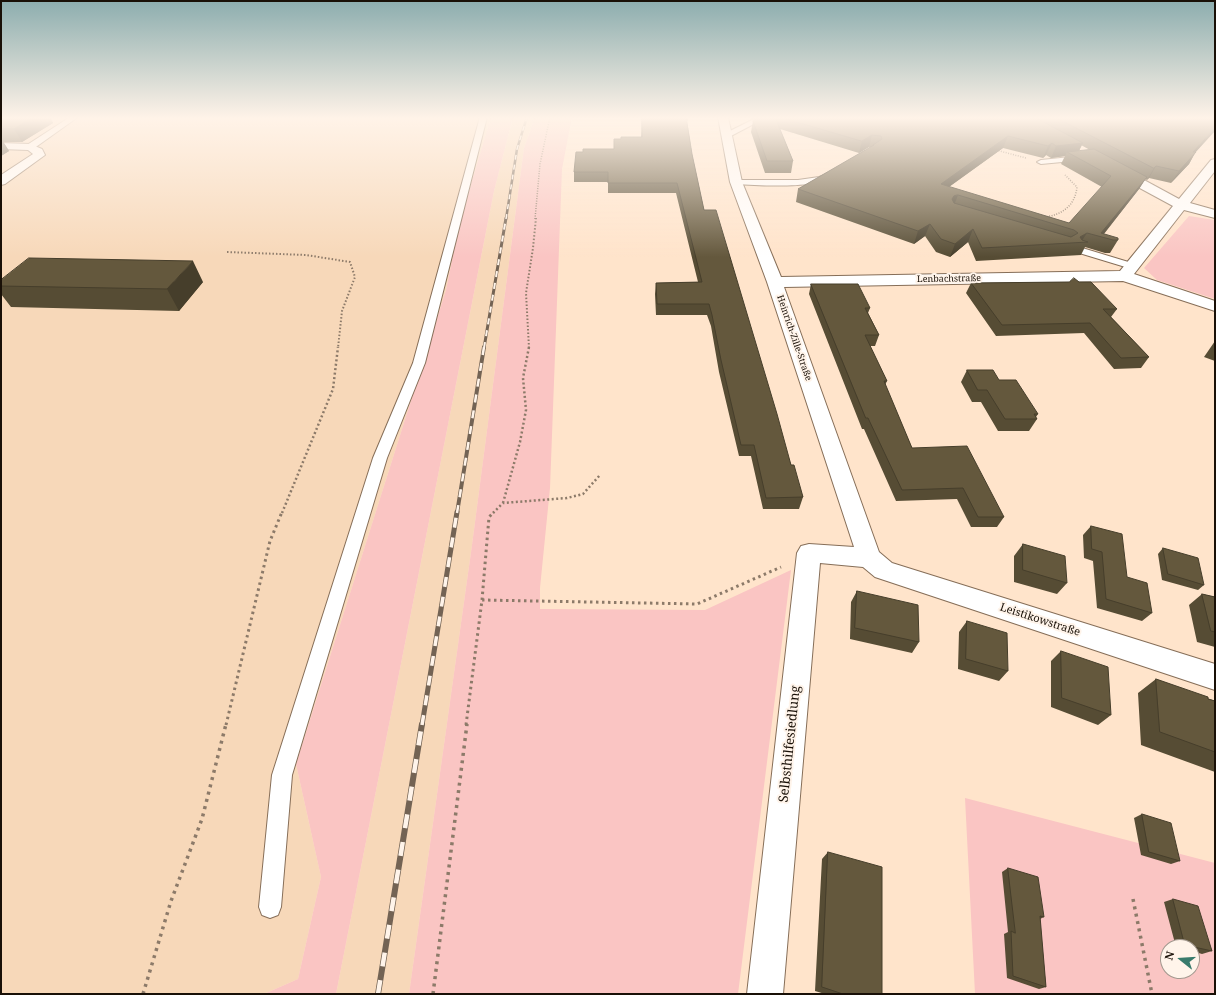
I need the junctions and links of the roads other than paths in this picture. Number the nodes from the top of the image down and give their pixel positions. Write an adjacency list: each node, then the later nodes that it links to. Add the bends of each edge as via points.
1 (27, 163): 7 (street)
2 (472, 163): 17 (lane, via 419,363 380,458 282,775)
3 (732, 163): 8 (street, Heinrich-Zille-Straße)
4 (1215, 163): 9 (street)
5 (1104, 164): 9 (street)
6 (836, 172): 8 (lane, via 823,180)
7 (1, 181)
8 (736, 182): 13 (street, Heinrich-Zille-Straße)
9 (1182, 205): 10 (street); 12 (street)
10 (1215, 214)
11 (1079, 250): 12 (lane)
12 (1128, 271): 13 (street, Lenbachstraße); 14 (street, Lenbachstraße)
13 (775, 282): 15 (street, Heinrich-Zille-Straße)
14 (1215, 306)
15 (869, 558): 16 (street, Leistikowstraße, via 884,570); 18 (street, Selbsthilfesiedlung, via 809,553)
16 (1215, 677)
17 (270, 906)
18 (765, 994)

